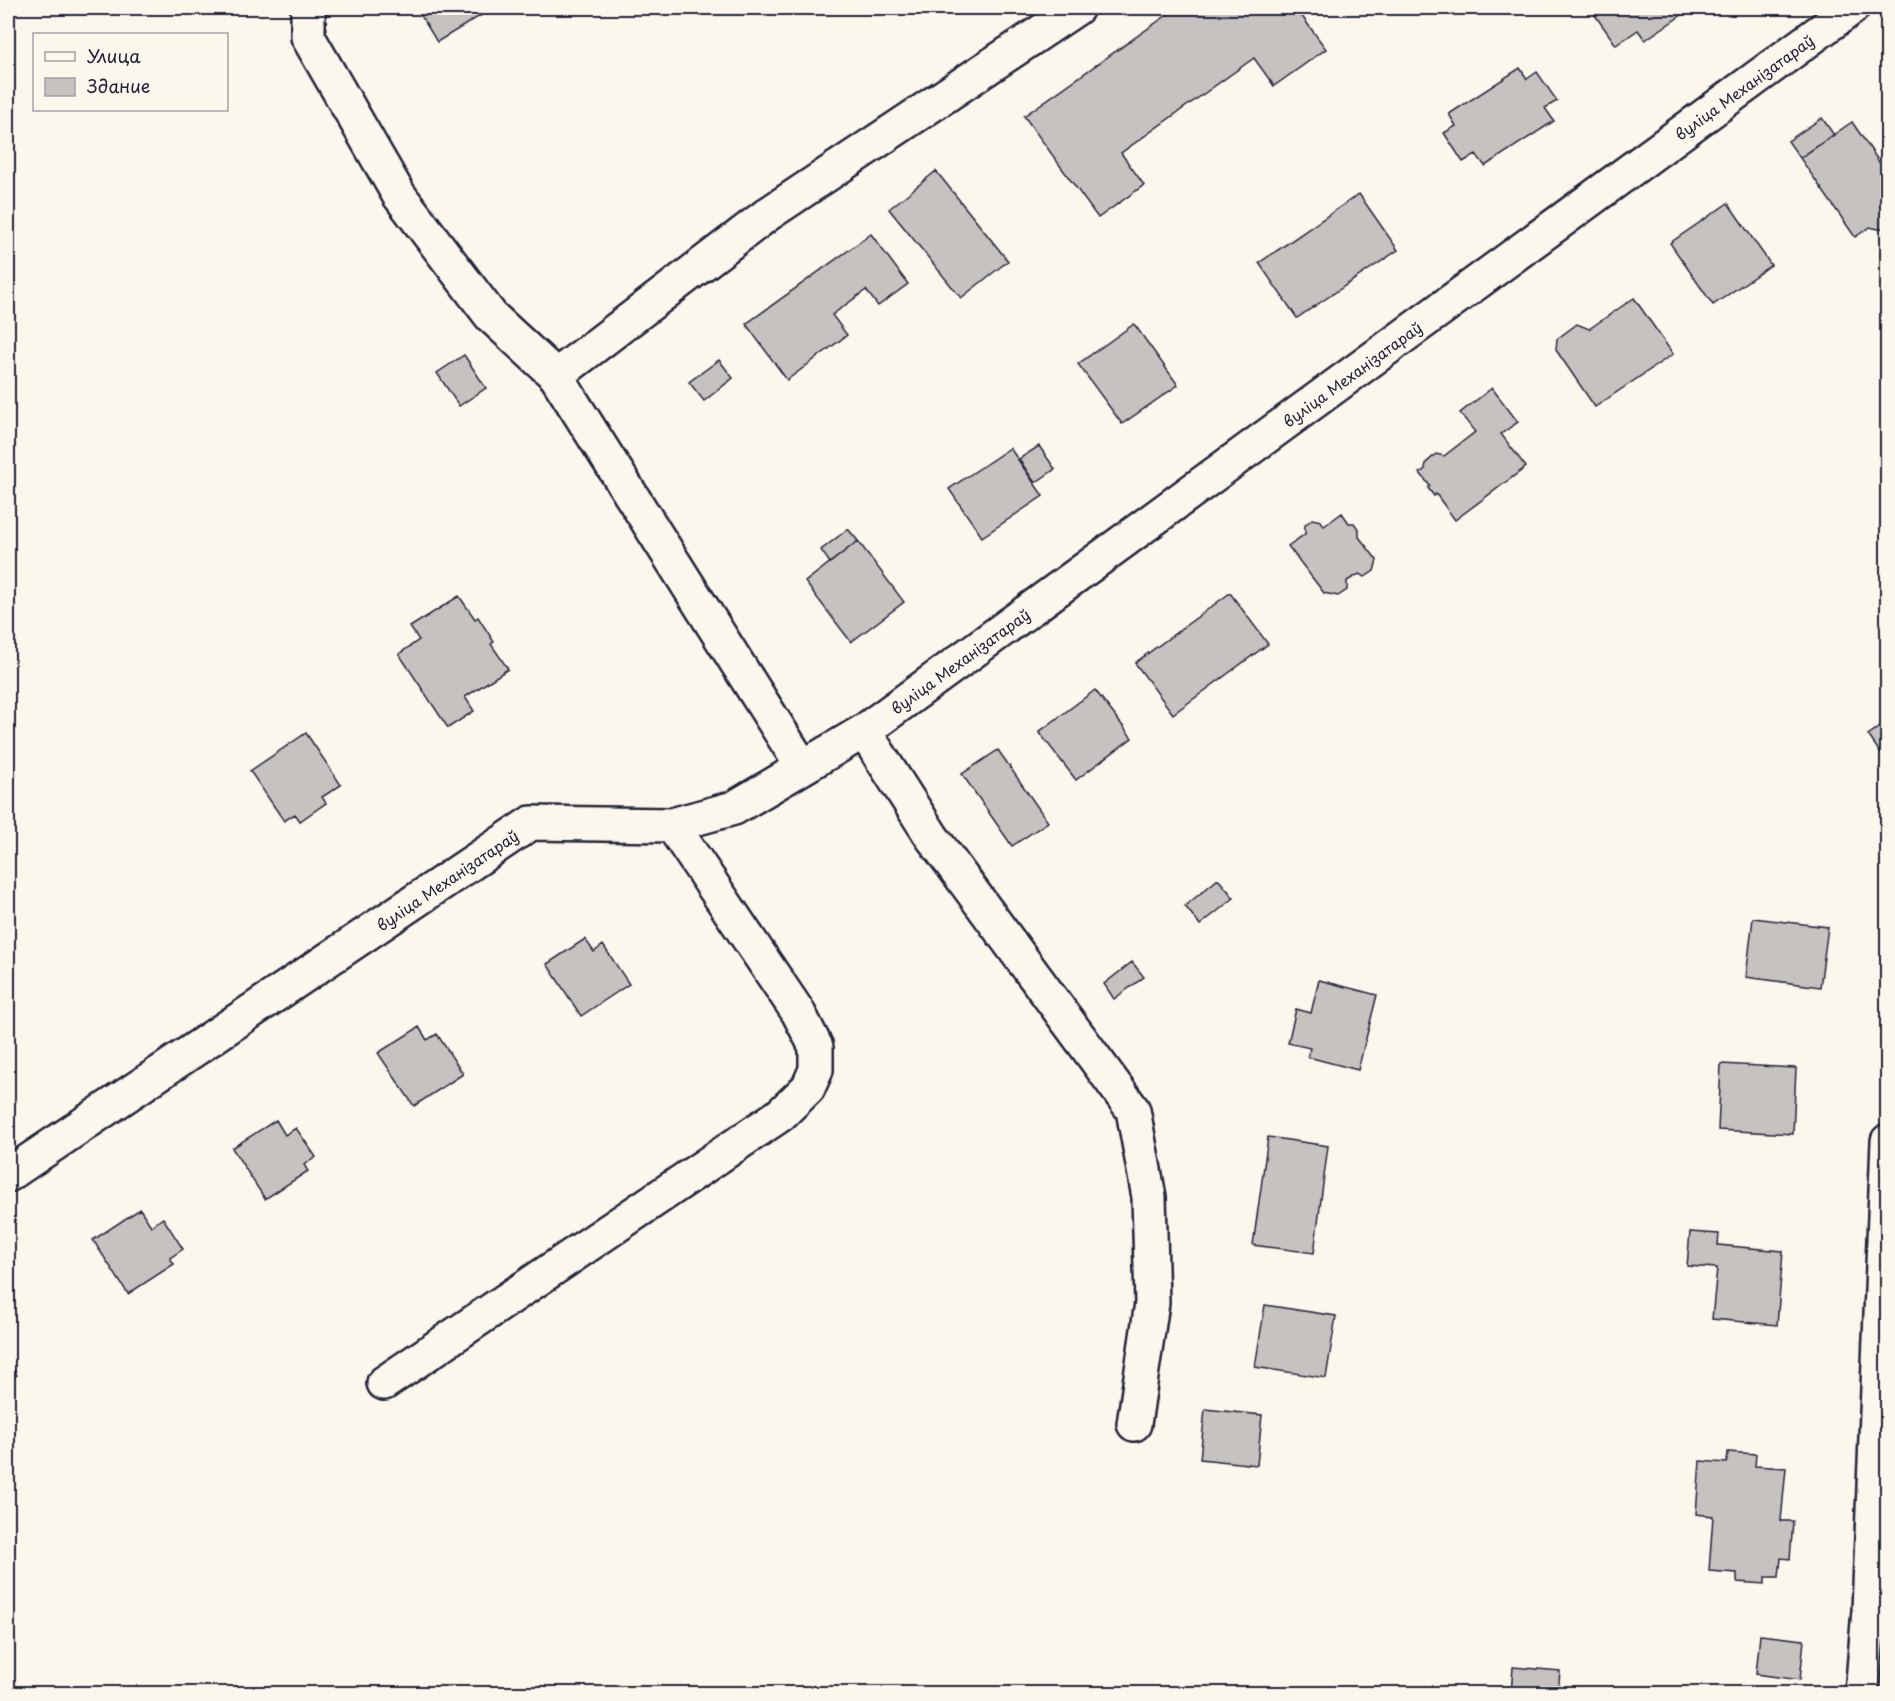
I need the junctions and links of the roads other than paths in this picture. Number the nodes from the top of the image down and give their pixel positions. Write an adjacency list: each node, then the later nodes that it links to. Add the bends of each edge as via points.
1 (308, 8): 4 (street, via 308,37 399,195 491,316)
2 (1852, 8): 5 (street, вуліца Механізатараў)
3 (1063, 11): 4 (street, via 768,214)
4 (556, 376): 6 (street)
5 (864, 731): 6 (street, вуліца Механізатараў); 11 (street, via 932,837 1133,1110 1149,1197 1152,1303)
6 (802, 766): 7 (street, вуліца Механізатараў, via 734,808)
7 (672, 825): 9 (street, вуліца Механізатараў, via 531,824); 10 (street, via 816,1047 816,1070 808,1088 780,1115)
8 (1887, 1141): 12 (street, via 1869,1610)
9 (8, 1175)
10 (384, 1383)
11 (1134, 1424)
12 (1862, 1694)

